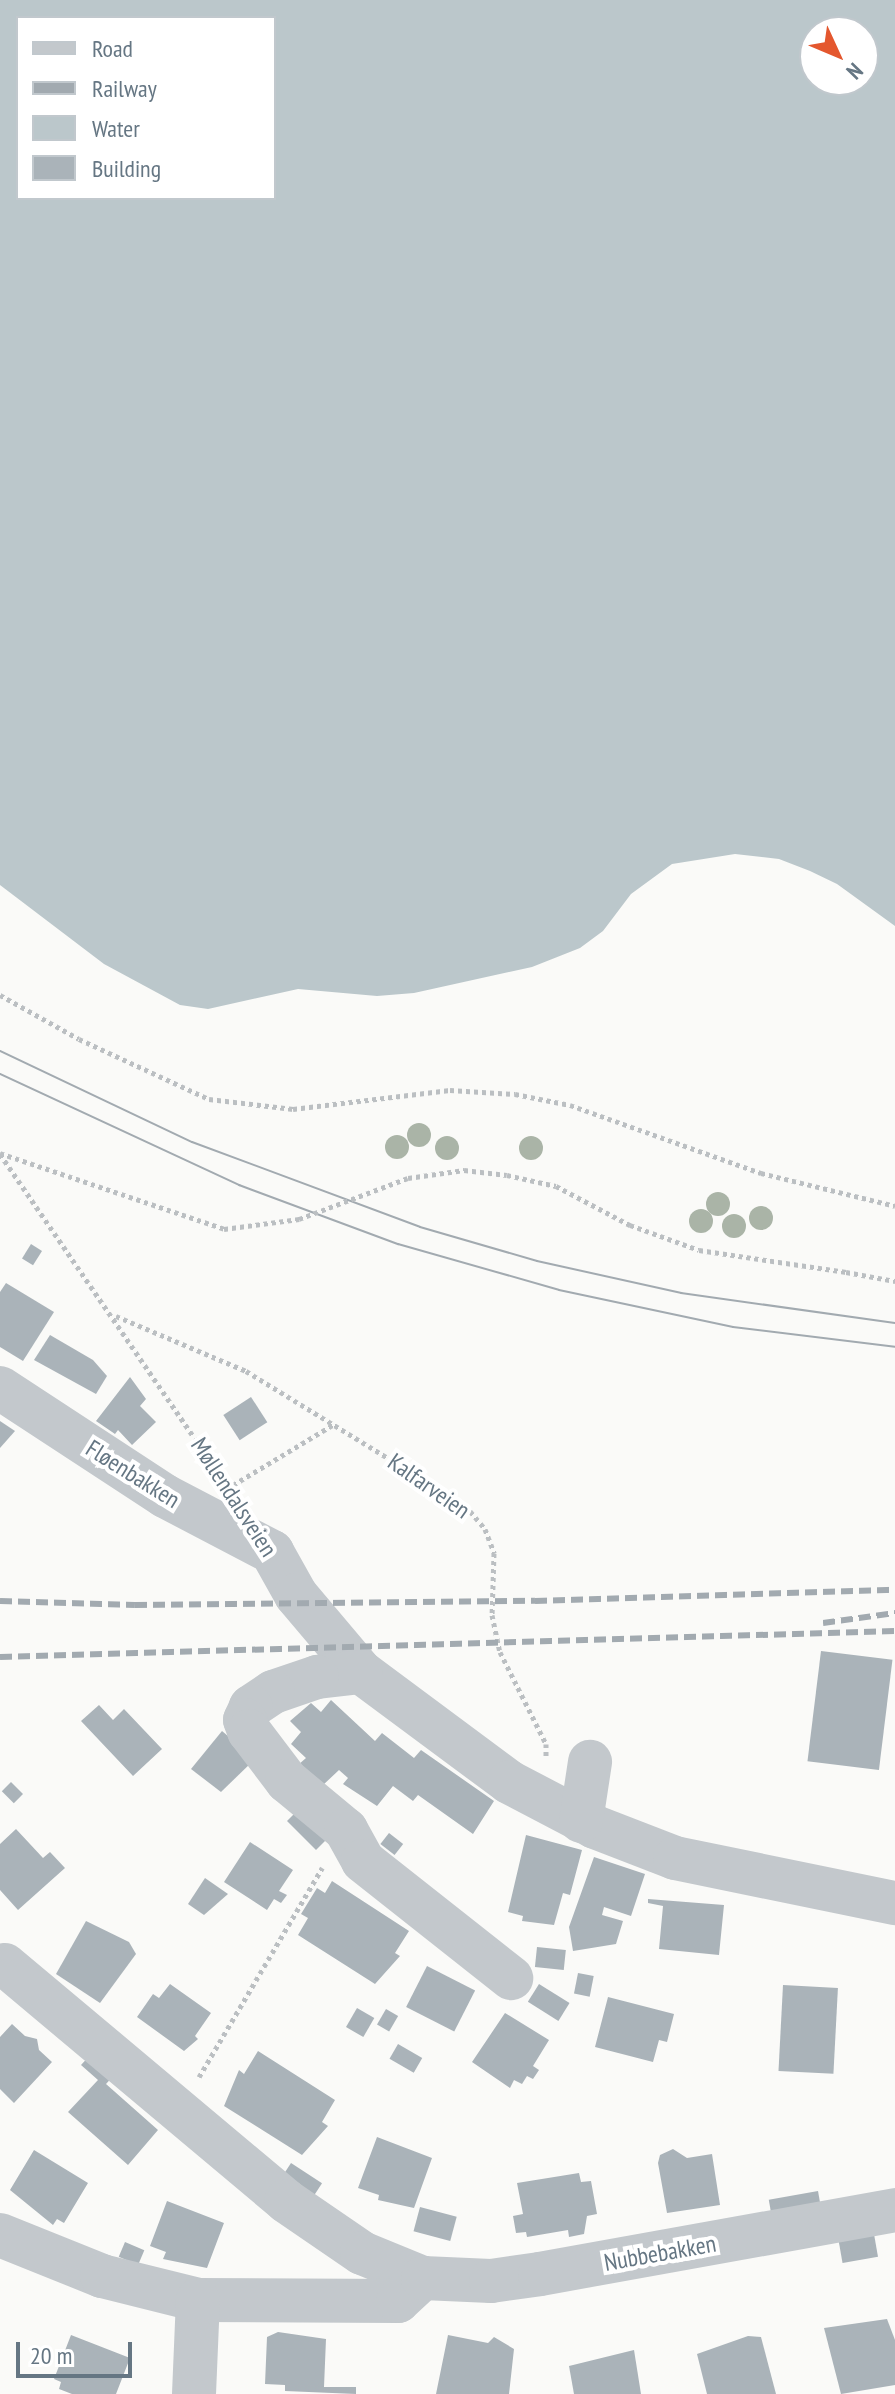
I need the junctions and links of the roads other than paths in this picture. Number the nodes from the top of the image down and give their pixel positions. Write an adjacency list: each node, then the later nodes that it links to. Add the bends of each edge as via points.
1 (0, 1388): 2 (street, Fløenbakken, via 165,1496)
2 (272, 1552): 3 (street, Møllendalsveien, via 296,1595)
3 (361, 1672): 5 (street, via 456,1747); 8 (street, via 290,1684 261,1699 245,1720 264,1756 346,1830 363,1861)
4 (590, 1762): 5 (street)
5 (564, 1812): 6 (street, via 712,1869)
6 (895, 1903)
7 (5, 1965): 11 (street, Nubbebakken, via 329,2233 394,2270)
8 (511, 1978)
9 (895, 2210): 11 (street, Nubbebakken, via 540,2274 491,2281)
10 (0, 2235): 12 (street, via 125,2284)
11 (423, 2278): 12 (street, via 398,2301)
12 (198, 2300): 13 (street)
13 (194, 2394)

